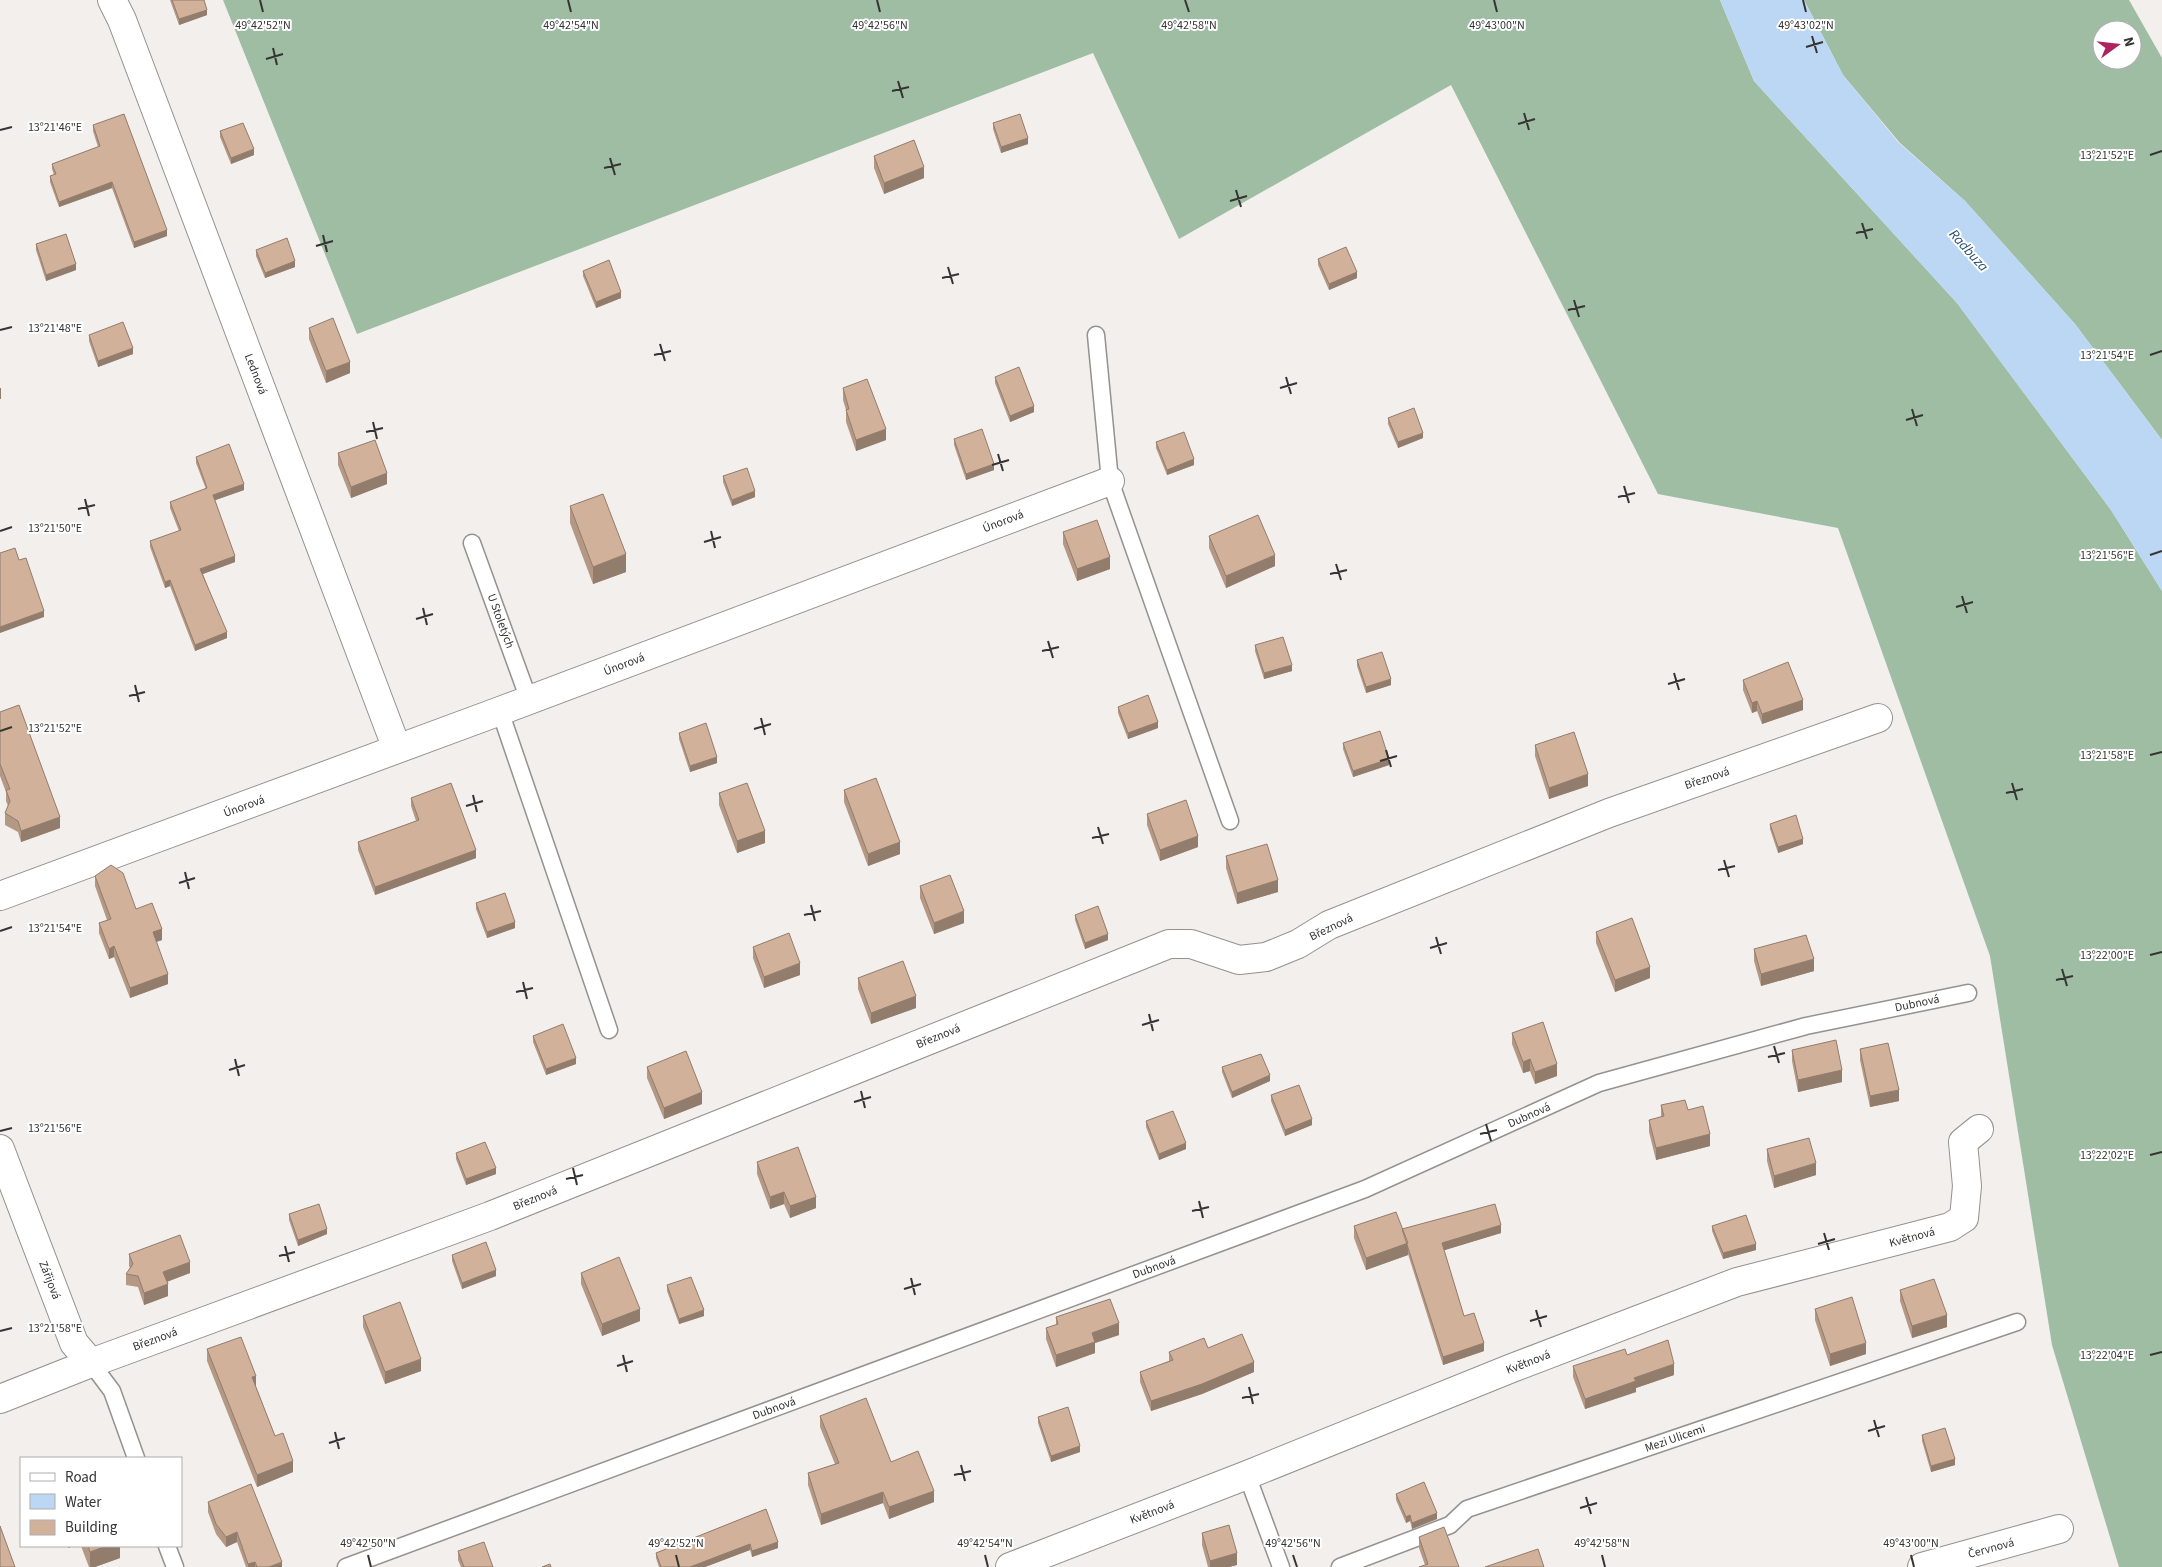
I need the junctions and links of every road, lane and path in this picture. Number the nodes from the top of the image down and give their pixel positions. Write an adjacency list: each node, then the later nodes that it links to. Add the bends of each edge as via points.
1 (112, 0): 8 (street, Lednová)
2 (1096, 335): 3 (lane)
3 (1110, 481): 5 (street, Únorová); 9 (lane)
4 (472, 543): 5 (lane, U Stoletých)
5 (529, 700): 6 (street, Únorová)
6 (500, 711): 8 (street, Únorová); 12 (lane)
7 (1878, 718): 16 (street, Březnová, via 1609,813 1329,925 1298,944 1266,957 1239,960 1191,944 1169,944 490,1216)
8 (397, 750): 10 (street, Únorová)
9 (1230, 821)
10 (0, 896)
11 (1968, 993): 23 (lane, Dubnová, via 1806,1026 1600,1083 1365,1189)
12 (609, 1030)
13 (1979, 1129): 19 (street, Květnová, via 1963,1142 1967,1186 1964,1218 1950,1227 1737,1282)
14 (0, 1149): 16 (street, Zářijová, via 74,1343)
15 (2017, 1322): 26 (lane, Mezi Ulicemi, via 1467,1509 1450,1525)
16 (91, 1363): 17 (street, Březnová); 18 (lane, Zářijová, via 112,1392)
17 (0, 1399)
18 (136, 1457)
19 (1247, 1475): 24 (street, Květnová); 25 (lane)
20 (2059, 1529): 27 (street, Červnová)
21 (167, 1547): 22 (lane)
22 (175, 1567)
23 (346, 1567)
24 (1010, 1567)
25 (1281, 1567)
26 (1340, 1567)
27 (1922, 1567)

